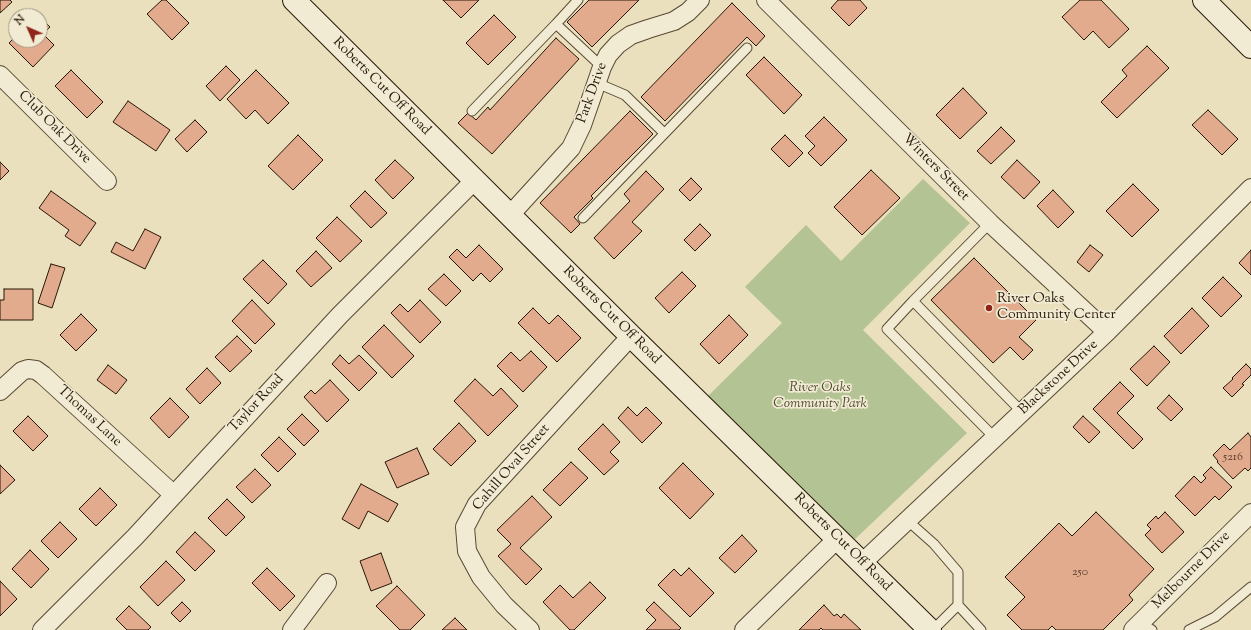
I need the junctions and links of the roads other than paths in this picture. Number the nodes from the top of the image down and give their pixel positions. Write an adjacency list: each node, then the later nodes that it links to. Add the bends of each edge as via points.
1 (294, 0): 13 (street, Roberts Cut Off Road)
2 (578, 0): 6 (lane)
3 (700, 0): 10 (street, Park Drive, via 674,21 631,35 622,41 608,55)
4 (766, 0): 18 (street, Winters Street)
5 (1204, 0): 7 (street)
6 (556, 24): 10 (lane); 11 (lane)
7 (1251, 47)
8 (747, 48): 12 (lane)
9 (0, 75): 14 (street, Club Oak Drive)
10 (600, 75): 12 (lane); 16 (street, Park Drive, via 571,148)
11 (472, 111)
12 (664, 133): 17 (lane)
13 (474, 180): 16 (street, Roberts Cut Off Road); 25 (street, Taylor Road, via 340,315)
14 (107, 181)
15 (1251, 188): 20 (street, Blackstone Drive)
16 (510, 215): 21 (street, Roberts Cut Off Road)
17 (583, 218)
18 (990, 223): 19 (lane); 20 (street, Winters Street)
19 (914, 301): 23 (lane); 24 (lane, via 887,329)
20 (1107, 332): 23 (street, Blackstone Drive)
21 (632, 336): 28 (street, Roberts Cut Off Road); 36 (street, Cahill Oval Street, via 477,504 465,527 467,551 481,577 504,605)
22 (0, 391): 25 (street, Thomas Lane, via 22,371 36,370)
23 (1022, 412): 24 (street, Blackstone Drive)
24 (995, 438): 27 (street, Blackstone Drive)
25 (174, 495): 34 (street, Taylor Road, via 135,538)
26 (1251, 513): 33 (street, Melbourne Drive)
27 (908, 520): 29 (street, Blackstone Drive); 32 (lane, via 934,544 958,572)
28 (837, 539): 29 (street, Roberts Cut Off Road); 37 (street)
29 (862, 563): 38 (street, Roberts Cut Off Road)
30 (327, 583): 35 (street)
31 (1251, 587): 40 (lane, via 1215,617)
32 (958, 605): 38 (lane); 39 (lane)
33 (1142, 628)
34 (42, 630)
35 (292, 630)
36 (530, 630)
37 (744, 630)
38 (931, 630)
39 (981, 630)
40 (1189, 630)

